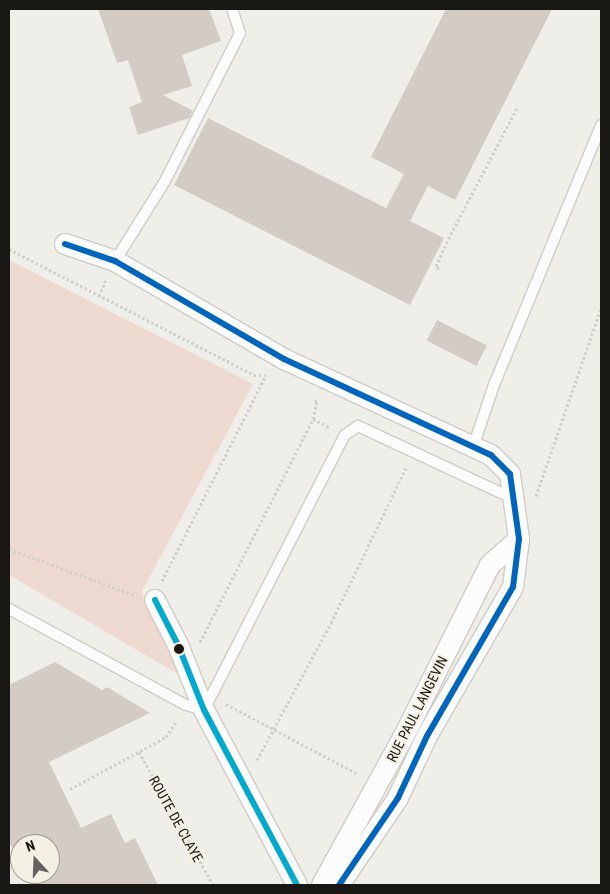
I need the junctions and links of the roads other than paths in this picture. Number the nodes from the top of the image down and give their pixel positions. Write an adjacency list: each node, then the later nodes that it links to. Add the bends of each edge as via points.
1 (232, 9): 4 (lane, via 240,33 165,181)
2 (601, 125): 5 (lane, via 494,386)
3 (65, 244): 4 (street, RUE PAUL LANGEVIN)
4 (115, 261): 5 (street, RUE PAUL LANGEVIN, via 284,359)
5 (473, 447): 6 (street, RUE PAUL LANGEVIN, via 492,455 510,474)
6 (514, 499): 7 (street, RUE PAUL LANGEVIN); 10 (lane, via 358,426 345,435)
7 (520, 539): 12 (street, RUE PAUL LANGEVIN, via 490,565 377,786); 13 (street, RUE PAUL LANGEVIN, via 513,587 427,736 398,798)
8 (156, 600): 10 (street, via 178,645)
9 (9, 609): 10 (lane)
10 (200, 704): 11 (street)
11 (297, 885)
12 (322, 885)
13 (339, 885)

